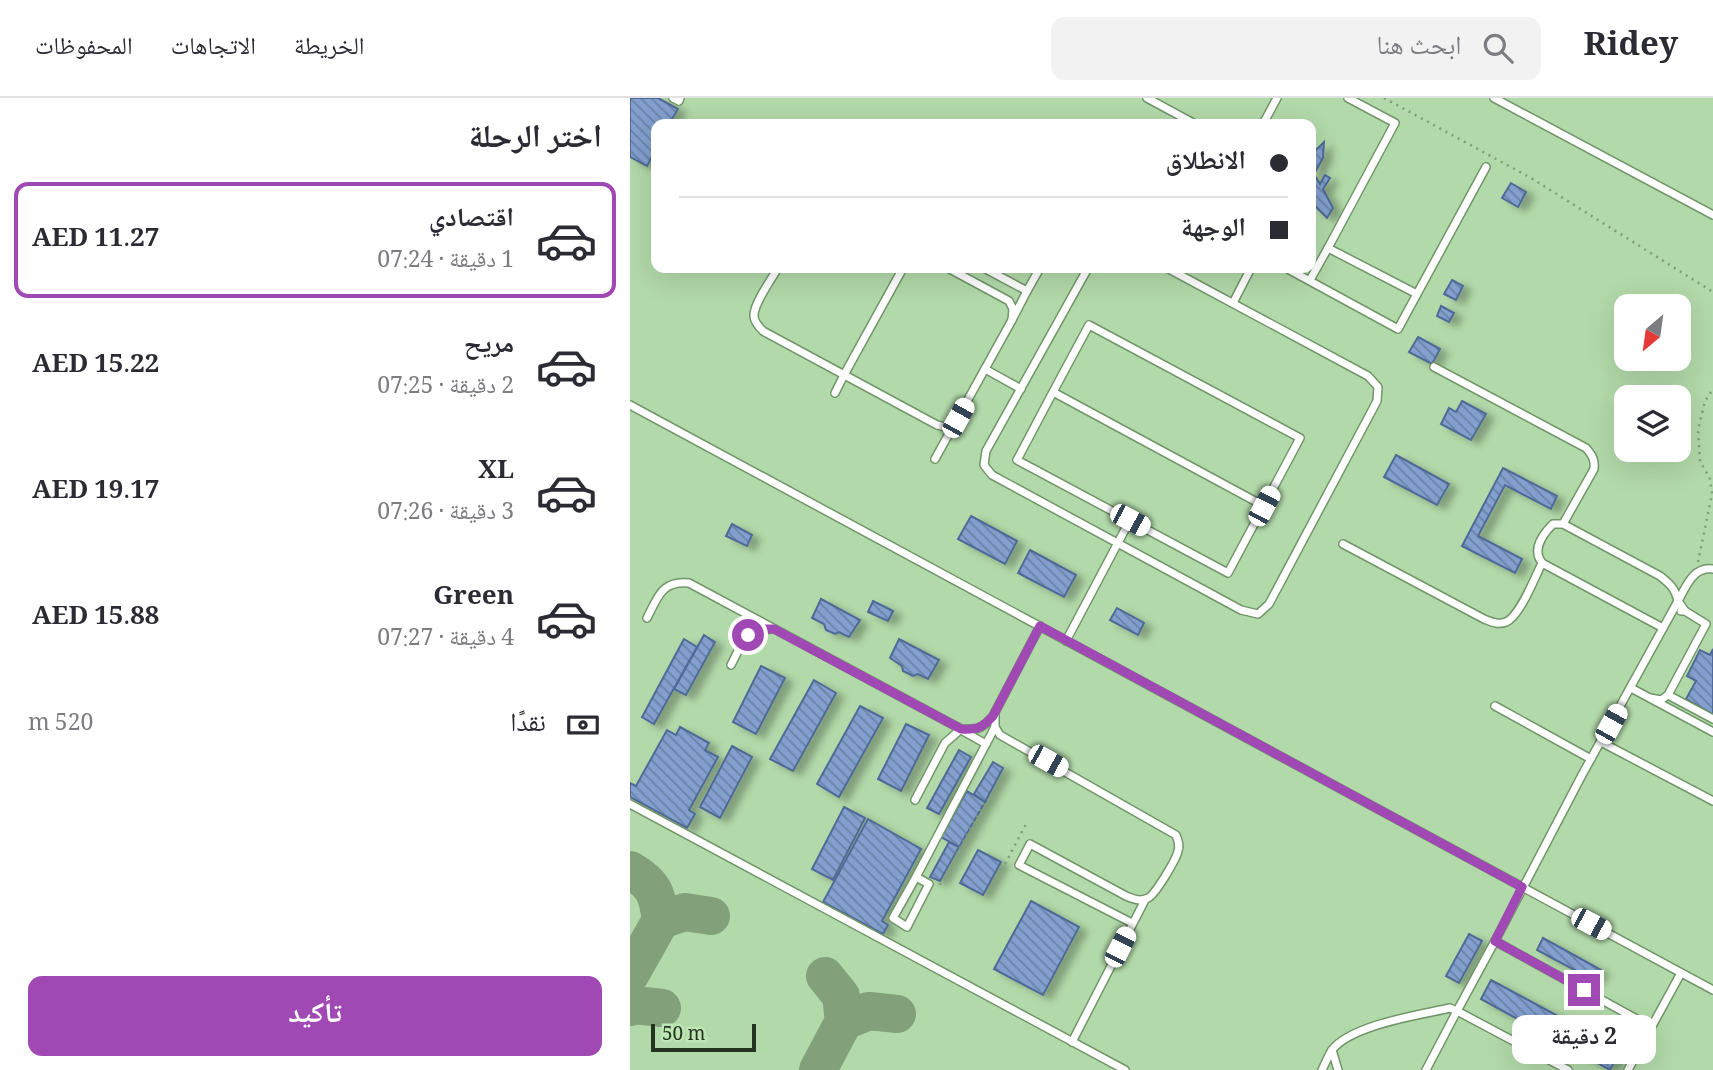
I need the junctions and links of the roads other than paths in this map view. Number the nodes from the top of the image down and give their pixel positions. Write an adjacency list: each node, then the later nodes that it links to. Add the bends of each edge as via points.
1 (673, 98): 2 (lane)
2 (680, 98)
3 (1147, 98): 7 (lane)
4 (1277, 98): 8 (lane)
5 (1348, 98): 11 (lane, via 1395,123)
6 (1494, 98): 10 (lane)
7 (1186, 119)
8 (1266, 119)
9 (1486, 167): 25 (lane)
10 (1713, 215)
11 (1328, 248): 12 (lane); 25 (lane)
12 (1316, 269)
13 (775, 273): 30 (lane, via 756,307 757,325)
14 (900, 273): 30 (lane)
15 (958, 273): 27 (lane, via 1009,300)
16 (993, 273): 24 (lane)
17 (1037, 273): 24 (lane)
18 (1085, 273): 31 (lane)
19 (1176, 273): 26 (lane)
20 (1248, 273): 26 (lane)
21 (1296, 273): 23 (lane)
22 (1314, 273): 23 (lane)
23 (1310, 280): 25 (lane, via 1398,329)
24 (1027, 292): 27 (lane)
25 (1417, 294)
26 (1233, 303): 40 (lane, via 1368,376 1378,387 1377,401 1269,604 1258,614 1241,610)
27 (1012, 320): 29 (lane)
28 (1434, 368): 39 (lane, via 1592,455 1594,469)
29 (985, 369): 31 (lane); 35 (lane)
30 (844, 375): 32 (lane); 35 (lane, via 937,425 945,427)
31 (1021, 389): 40 (lane, via 986,451 984,465 992,475)
32 (835, 393)
33 (1053, 393): 37 (lane); 37 (lane, via 1089,325 1300,438); 38 (lane, via 1017,460)
34 (630, 405): 48 (lane)
35 (958, 418): 36 (lane)
36 (935, 459)
37 (1264, 506): 38 (lane, via 1228,573)
38 (1130, 520): 40 (lane)
39 (1563, 524): 42 (lane, via 1553,524 1546,531 1537,549); 44 (lane, via 1660,576 1676,591)
40 (1118, 543): 51 (lane)
41 (1343, 544): 42 (lane, via 1496,624 1516,615)
42 (1542, 563): 49 (lane)
43 (1713, 569): 44 (lane, via 1696,572)
44 (1678, 601): 45 (lane); 46 (lane)
45 (1672, 611): 46 (lane); 49 (lane)
46 (1685, 611): 54 (lane, via 1706,624)
47 (647, 618): 50 (lane, via 659,594 678,582 689,583)
48 (1040, 626): 51 (lane); 57 (lane)
49 (1663, 628): 53 (lane)
50 (774, 629): 52 (lane, via 748,635); 60 (lane)
51 (1066, 641): 69 (lane)
52 (731, 665)
53 (1631, 688): 55 (lane); 62 (lane)
54 (1668, 695): 55 (lane, via 1661,700); 58 (lane)
55 (1650, 698): 61 (lane)
56 (1495, 706): 64 (lane)
57 (995, 712): 59 (lane); 60 (lane, via 985,725)
58 (1713, 719)
59 (995, 727): 63 (lane); 70 (lane, via 1000,735 1176,835 1178,852 1154,894)
60 (961, 729): 63 (lane); 65 (lane, via 945,743)
61 (1713, 733)
62 (1601, 742): 64 (lane); 66 (lane)
63 (986, 744): 68 (lane)
64 (1591, 759): 69 (lane)
65 (915, 800)
66 (1713, 801)
67 (630, 804): 77 (lane)
68 (916, 877): 68 (lane, via 893,918 907,927 929,884)
69 (1522, 887): 72 (lane); 73 (lane)
70 (1145, 900): 71 (lane); 71 (lane, via 1126,896 1030,844 1019,864)
71 (1132, 923): 77 (lane)
72 (1495, 941): 75 (lane); 76 (lane)
73 (1681, 973): 74 (lane); 76 (lane)
74 (1713, 990)
75 (1457, 1011): 78 (lane, via 1450,1008 1372,1027 1350,1035); 83 (lane); 84 (lane)
76 (1651, 1027): 85 (lane)
77 (1072, 1042): 79 (lane)
78 (1332, 1050): 80 (lane); 81 (lane); 82 (lane)
79 (1125, 1070)
80 (1322, 1070)
81 (1331, 1070)
82 (1338, 1070)
83 (1426, 1070)
84 (1568, 1070)
85 (1628, 1070)

